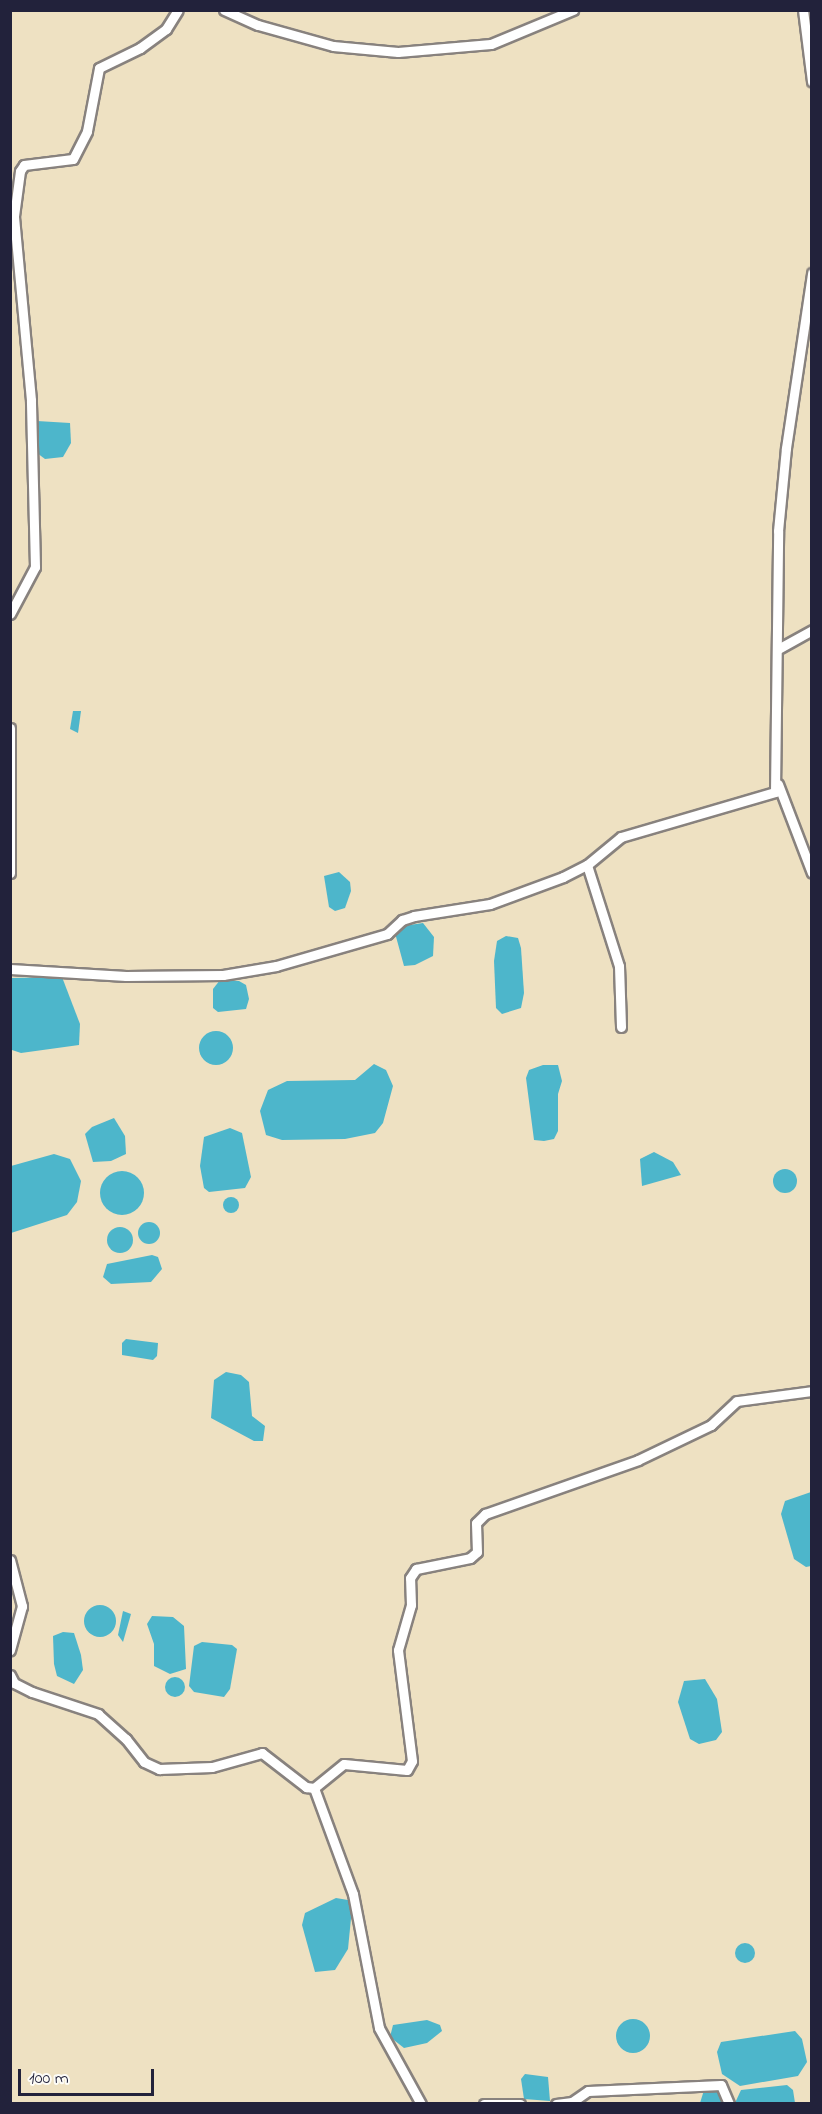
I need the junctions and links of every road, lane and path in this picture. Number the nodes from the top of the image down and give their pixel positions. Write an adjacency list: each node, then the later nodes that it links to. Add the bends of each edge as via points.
1 (178, 10): 7 (street, via 165,29 140,48 99,68 87,131 73,159 59,164 24,165 20,171 14,216 32,400 35,567)
2 (224, 10): 3 (street, via 258,25 333,46 398,52 491,44)
3 (573, 10)
4 (803, 10): 5 (street)
5 (812, 81)
6 (812, 273): 9 (street, via 782,483)
7 (10, 614)
8 (812, 630): 9 (street)
9 (778, 649): 11 (street)
10 (10, 728): 13 (street)
11 (778, 784): 12 (street, via 775,792 767,796 621,837); 14 (street)
12 (587, 865): 15 (street, via 490,904 414,916 402,920 387,934 276,966 223,975 126,976); 16 (street, via 619,966)
13 (10, 873)
14 (812, 873)
15 (10, 969)
16 (621, 1027)
17 (812, 1391): 21 (street, via 737,1401 711,1425 638,1460 485,1514 476,1523 477,1552 470,1558 416,1569 410,1578 411,1605 399,1641 397,1667 411,1767 397,1771 344,1764)
18 (10, 1560): 19 (street, via 22,1606)
19 (10, 1650)
20 (10, 1676): 21 (street, via 14,1683 32,1692 98,1714 144,1762 159,1769 212,1767 262,1753)
21 (314, 1788): 22 (street, via 353,1893 379,2028)
22 (421, 2103)
23 (484, 2103): 24 (street)
24 (520, 2103)
25 (556, 2103): 26 (street, via 572,2102 588,2091 721,2085)
26 (729, 2103)

